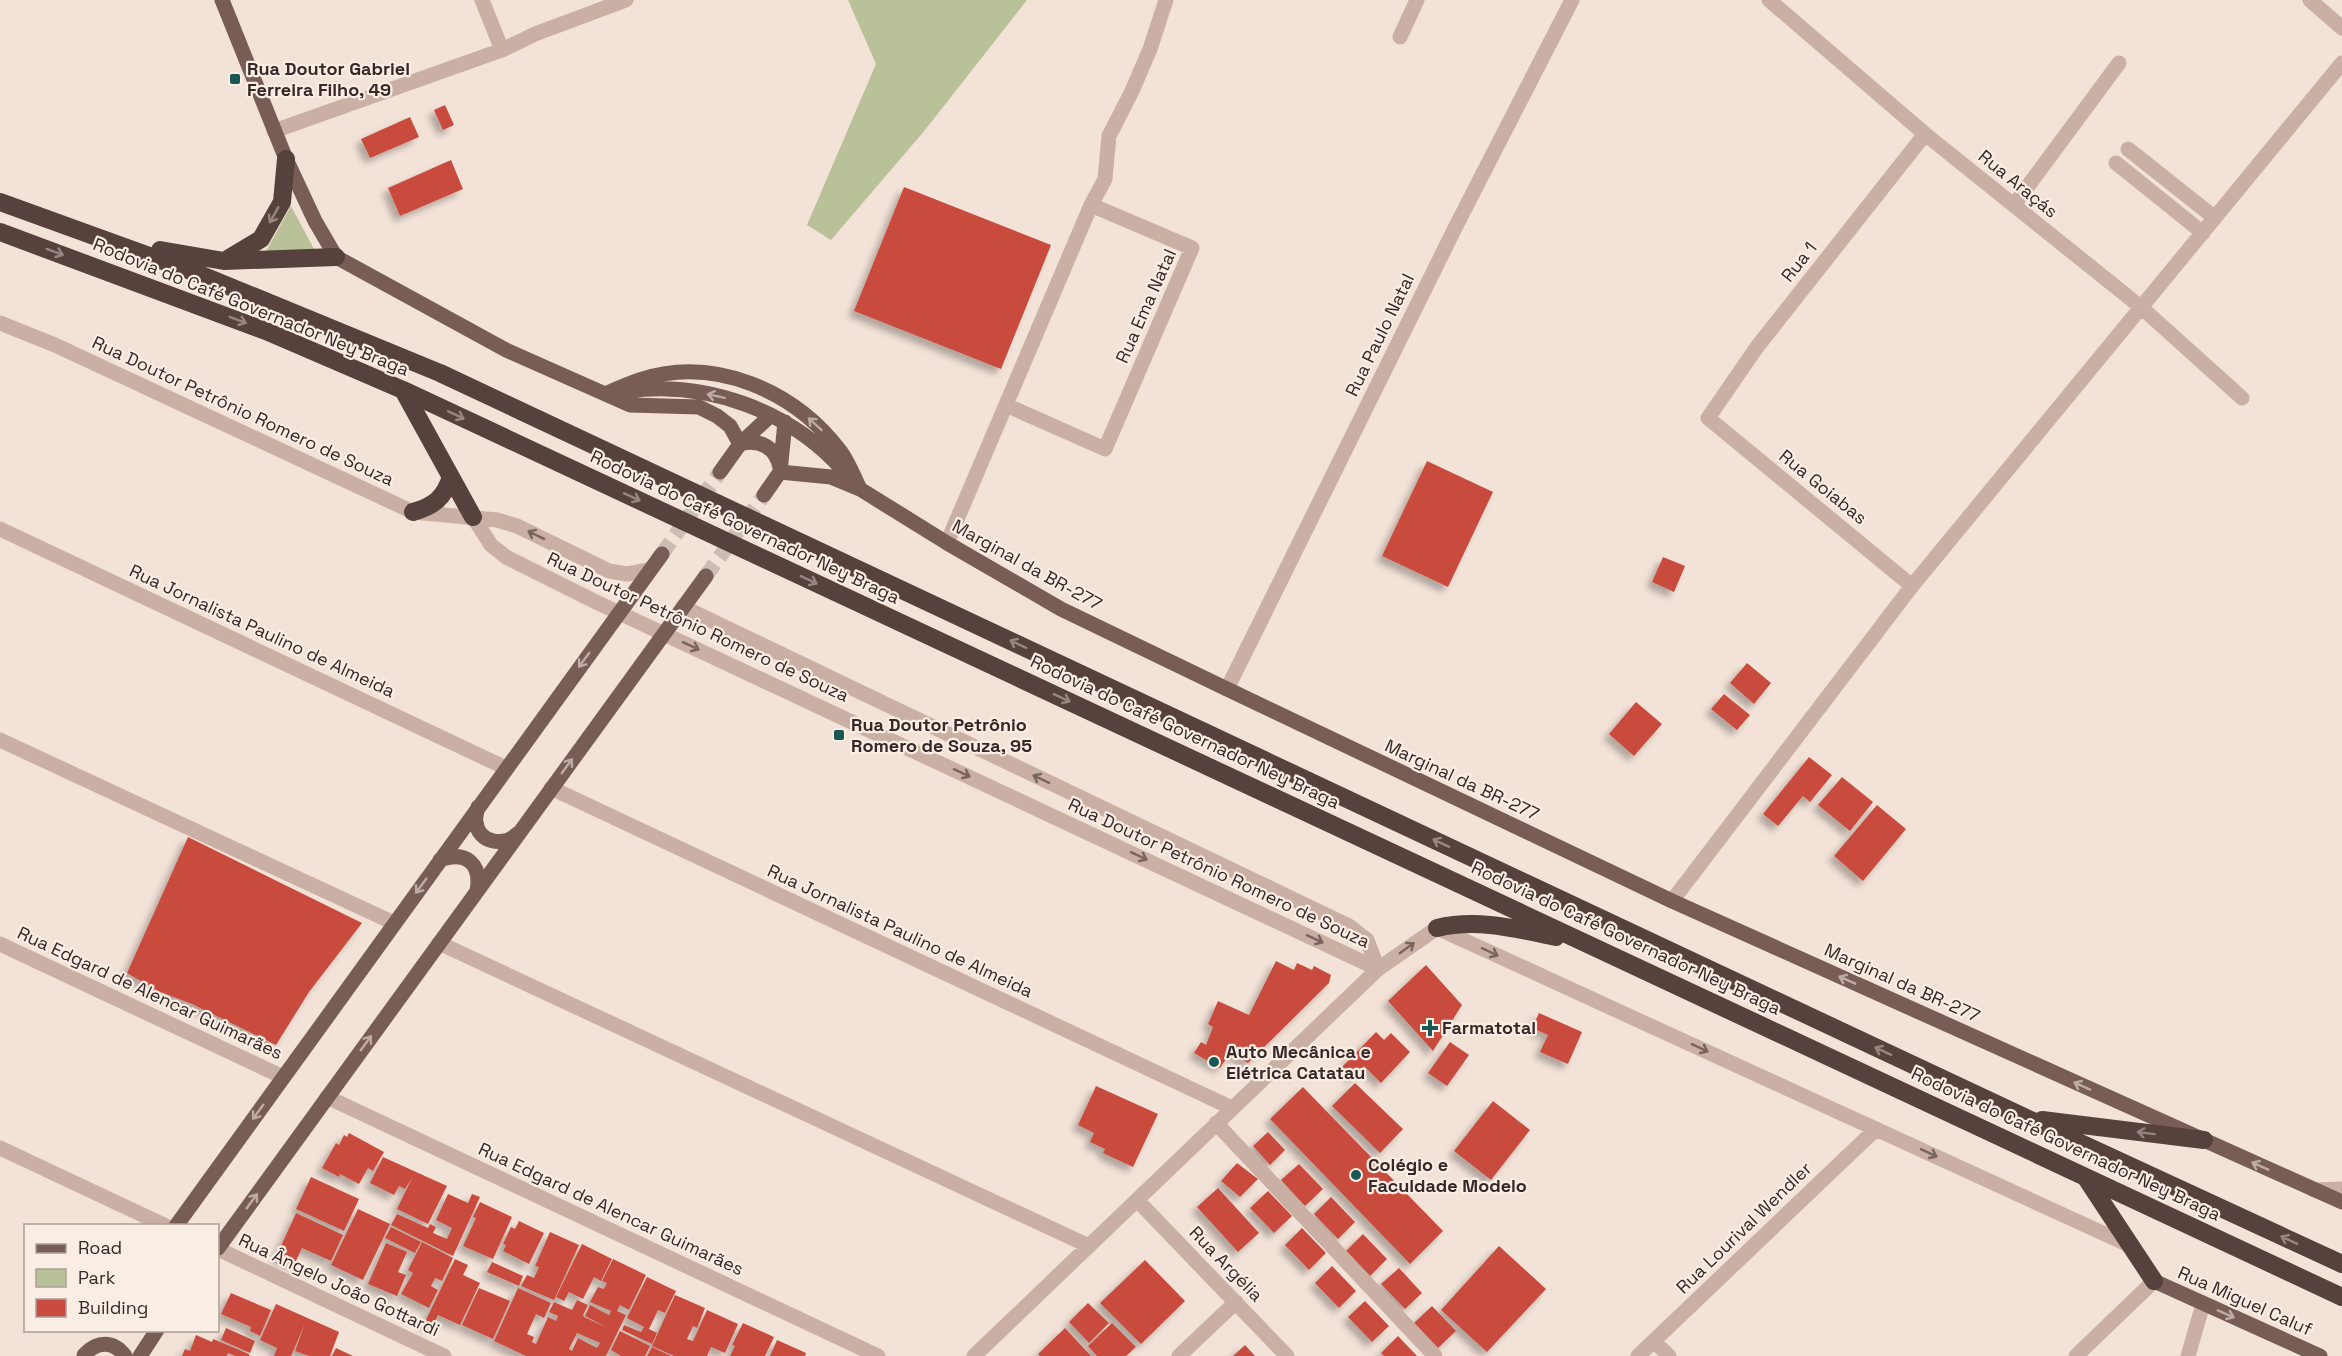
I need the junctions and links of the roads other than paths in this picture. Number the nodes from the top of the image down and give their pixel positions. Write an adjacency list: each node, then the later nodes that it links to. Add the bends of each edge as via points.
1 (222, 0): 14 (main road)
2 (482, 0): 11 (street)
3 (626, 0): 11 (street)
4 (1166, 0): 20 (street, via 1150,49 1109,136 1105,179)
5 (1417, 0): 10 (street)
6 (1572, 0): 53 (street, Rua Paulo Natal)
7 (1769, 0): 15 (street, Rua Araçás)
8 (2310, 0): 9 (street)
9 (2342, 28)
10 (1400, 38)
11 (502, 50): 14 (street)
12 (2119, 63): 21 (street)
13 (2342, 63): 22 (street)
14 (274, 131): 17 (main road)
15 (1925, 135): 21 (street, Rua Araçás); 35 (street, Rua 1, via 1757,347)
16 (2128, 149): 22 (street)
17 (286, 159): 26 (main road); 27 (highway, one-way to 27, via 282,202 261,239)
18 (2116, 163): 24 (street)
19 (0, 201): 25 (highway, Rodovia do Café Governador Ney Braga)
20 (1091, 205): 33 (street); 33 (street, Rua Ema Natal, via 1192,248 1105,449)
21 (2014, 205): 28 (street, Rua Araçás)
22 (2215, 218): 24 (street)
23 (0, 232): 30 (highway, Rodovia do Café Governador Ney Braga, one-way to 30, via 266,331)
24 (2203, 233): 28 (street)
25 (111, 241): 27 (highway); 71 (highway, Rodovia do Café Governador Ney Braga, one-way to 25, via 528,413 343,332)
26 (336, 257): 27 (highway); 31 (main road, via 506,350)
27 (224, 261)
28 (2142, 308): 32 (street, Rua Araçás); 49 (street)
29 (0, 323): 42 (street, Rua Doutor Petrônio Romero de Souza)
30 (403, 390): 39 (highway); 66 (highway, Rodovia do Café Governador Ney Braga, one-way to 66)
31 (605, 394): 34 (main road, one-way to 31, via 720,396 682,390 643,389); 36 (main road, via 630,405 699,407 730,426); 40 (main road, one-way to 31, via 842,454 818,425 788,401 754,384 717,375 678,373 640,380)
32 (2242, 398)
33 (1006, 405): 45 (street)
34 (778, 418): 36 (main road); 38 (main road); 40 (main road, via 831,457)
35 (1708, 418): 49 (street, Rua Goiabas)
36 (740, 444): 37 (main road); 38 (main road, via 759,443 770,449 778,459)
37 (720, 472)
38 (780, 472): 40 (main road, via 831,477); 41 (main road)
39 (451, 477): 42 (highway, via 440,499); 43 (highway)
40 (860, 489): 45 (main road, Marginal da BR-277)
41 (764, 495)
42 (413, 512): 43 (street, Rua Doutor Petrônio Romero de Souza)
43 (473, 517): 47 (street, Rua Doutor Petrônio Romero de Souza, one-way to 43, via 627,574 609,571 517,526); 51 (street, Rua Doutor Petrônio Romero de Souza, via 491,545 506,557)
44 (0, 529): 55 (street, Rua Jornalista Paulino de Almeida)
45 (947, 543): 53 (main road, Marginal da BR-277, via 1061,609)
46 (662, 554): 47 (main road)
47 (649, 570): 51 (main road)
48 (706, 576): 50 (main road)
49 (1912, 586): 61 (street)
50 (683, 607): 52 (main road); 67 (street, Rua Doutor Petrônio Romero de Souza, one-way to 50, via 1367,940 1349,926)
51 (619, 612): 52 (street, Rua Doutor Petrônio Romero de Souza); 55 (main road, one-way to 55)
52 (664, 633): 56 (main road, one-way to 52); 67 (street, Rua Doutor Petrônio Romero de Souza, one-way to 67)
53 (1227, 689): 61 (main road, Marginal da BR-277)
54 (0, 740): 62 (street)
55 (507, 768): 57 (main road)
56 (551, 788): 58 (main road); 70 (street, Rua Jornalista Paulino de Almeida)
57 (478, 807): 58 (main road, via 476,822 482,835 495,842 510,840); 59 (main road)
58 (521, 830): 60 (main road)
59 (440, 860): 60 (main road, via 452,856 465,858 475,866 479,878); 62 (main road, one-way to 62)
60 (477, 891): 64 (main road)
61 (1672, 901): 74 (main road, Marginal da BR-277, one-way to 61)
62 (394, 923): 68 (main road)
63 (1437, 928): 66 (highway, via 1457,923 1510,927); 67 (street, one-way to 63); 73 (street, one-way to 73)
64 (439, 943): 69 (main road, one-way to 64); 83 (street)
65 (0, 944): 68 (street, Rua Edgard de Alencar Guimarães)
66 (1588, 944): 76 (highway, Rodovia do Café Governador Ney Braga)
67 (1378, 969): 70 (street)
68 (283, 1077): 82 (main road, one-way to 82)
69 (327, 1097): 85 (main road, one-way to 69); 99 (street, Rua Edgard de Alencar Guimarães)
70 (1232, 1108): 72 (street)
71 (2024, 1118): 74 (highway, one-way to 71); 87 (highway, Rodovia do Café Governador Ney Braga, one-way to 71)
72 (1216, 1123): 79 (street); 103 (street)
73 (1876, 1129): 84 (street, one-way to 84); 94 (street, Rua Lourival Wendler)
74 (2204, 1140): 78 (main road, Marginal da BR-277, one-way to 74)
75 (0, 1148): 81 (street)
76 (2085, 1177): 84 (highway); 89 (highway, Rodovia do Café Governador Ney Braga)
77 (2342, 1189): 78 (street)
78 (2314, 1190): 80 (main road, Marginal da BR-277)
79 (1137, 1200): 83 (street); 90 (street, Rua Argélia)
80 (2342, 1202)
81 (162, 1224)
82 (177, 1224)
83 (1089, 1246): 100 (street)
84 (2131, 1246): 88 (highway)
85 (219, 1248)
86 (219, 1249): 98 (street, Rua Ângelo João Gottardi)
87 (2342, 1264)
88 (2154, 1281): 91 (main road, Rua Miguel Caluf); 106 (street)
89 (2342, 1297)
90 (1236, 1302): 101 (street); 102 (street, Rua Argélia)
91 (2203, 1304): 107 (street); 108 (main road, Rua Miguel Caluf, one-way to 108)
92 (100, 1332): 95 (main road)
93 (157, 1332): 97 (main road)
94 (1654, 1341): 104 (street, Rua Lourival Wendler); 105 (street)
95 (84, 1356): 96 (main road, via 100,1344 111,1344)
96 (124, 1356)
97 (140, 1356)
98 (444, 1356)
99 (878, 1356)
100 (974, 1356)
101 (1179, 1356)
102 (1287, 1356)
103 (1435, 1356)
104 (1638, 1356)
105 (1669, 1356)
106 (2076, 1356)
107 (2188, 1356)
108 (2320, 1356)

